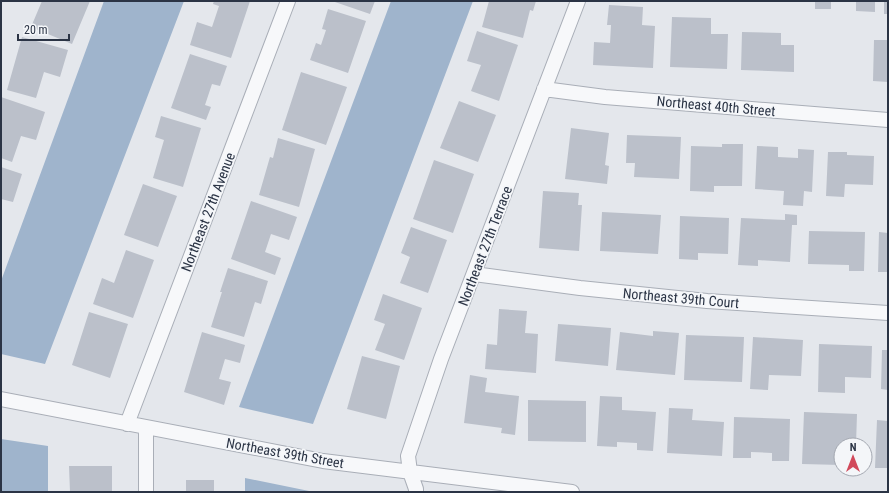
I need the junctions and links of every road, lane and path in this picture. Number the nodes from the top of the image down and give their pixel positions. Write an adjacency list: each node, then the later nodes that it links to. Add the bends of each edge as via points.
1 (288, 1): 8 (street, Northeast 27th Avenue)
2 (578, 1): 3 (street, Northeast 27th Terrace)
3 (544, 89): 4 (street, Northeast 40th Street, via 605,97); 5 (street, Northeast 27th Terrace)
4 (888, 120)
5 (474, 274): 6 (street, Northeast 39th Court, via 706,301); 10 (street, Northeast 27th Terrace, via 441,359 408,456)
6 (888, 312)
7 (1, 398): 8 (street, Northeast 39th Street)
8 (127, 424): 9 (street, Northeast 39th Street)
9 (146, 428): 10 (street, Northeast 39th Street, via 323,461); 11 (street)
10 (410, 472): 12 (street, Northeast 27th Terrace); 13 (street, Northeast 39th Street)
11 (146, 492)
12 (416, 492)
13 (572, 492)

